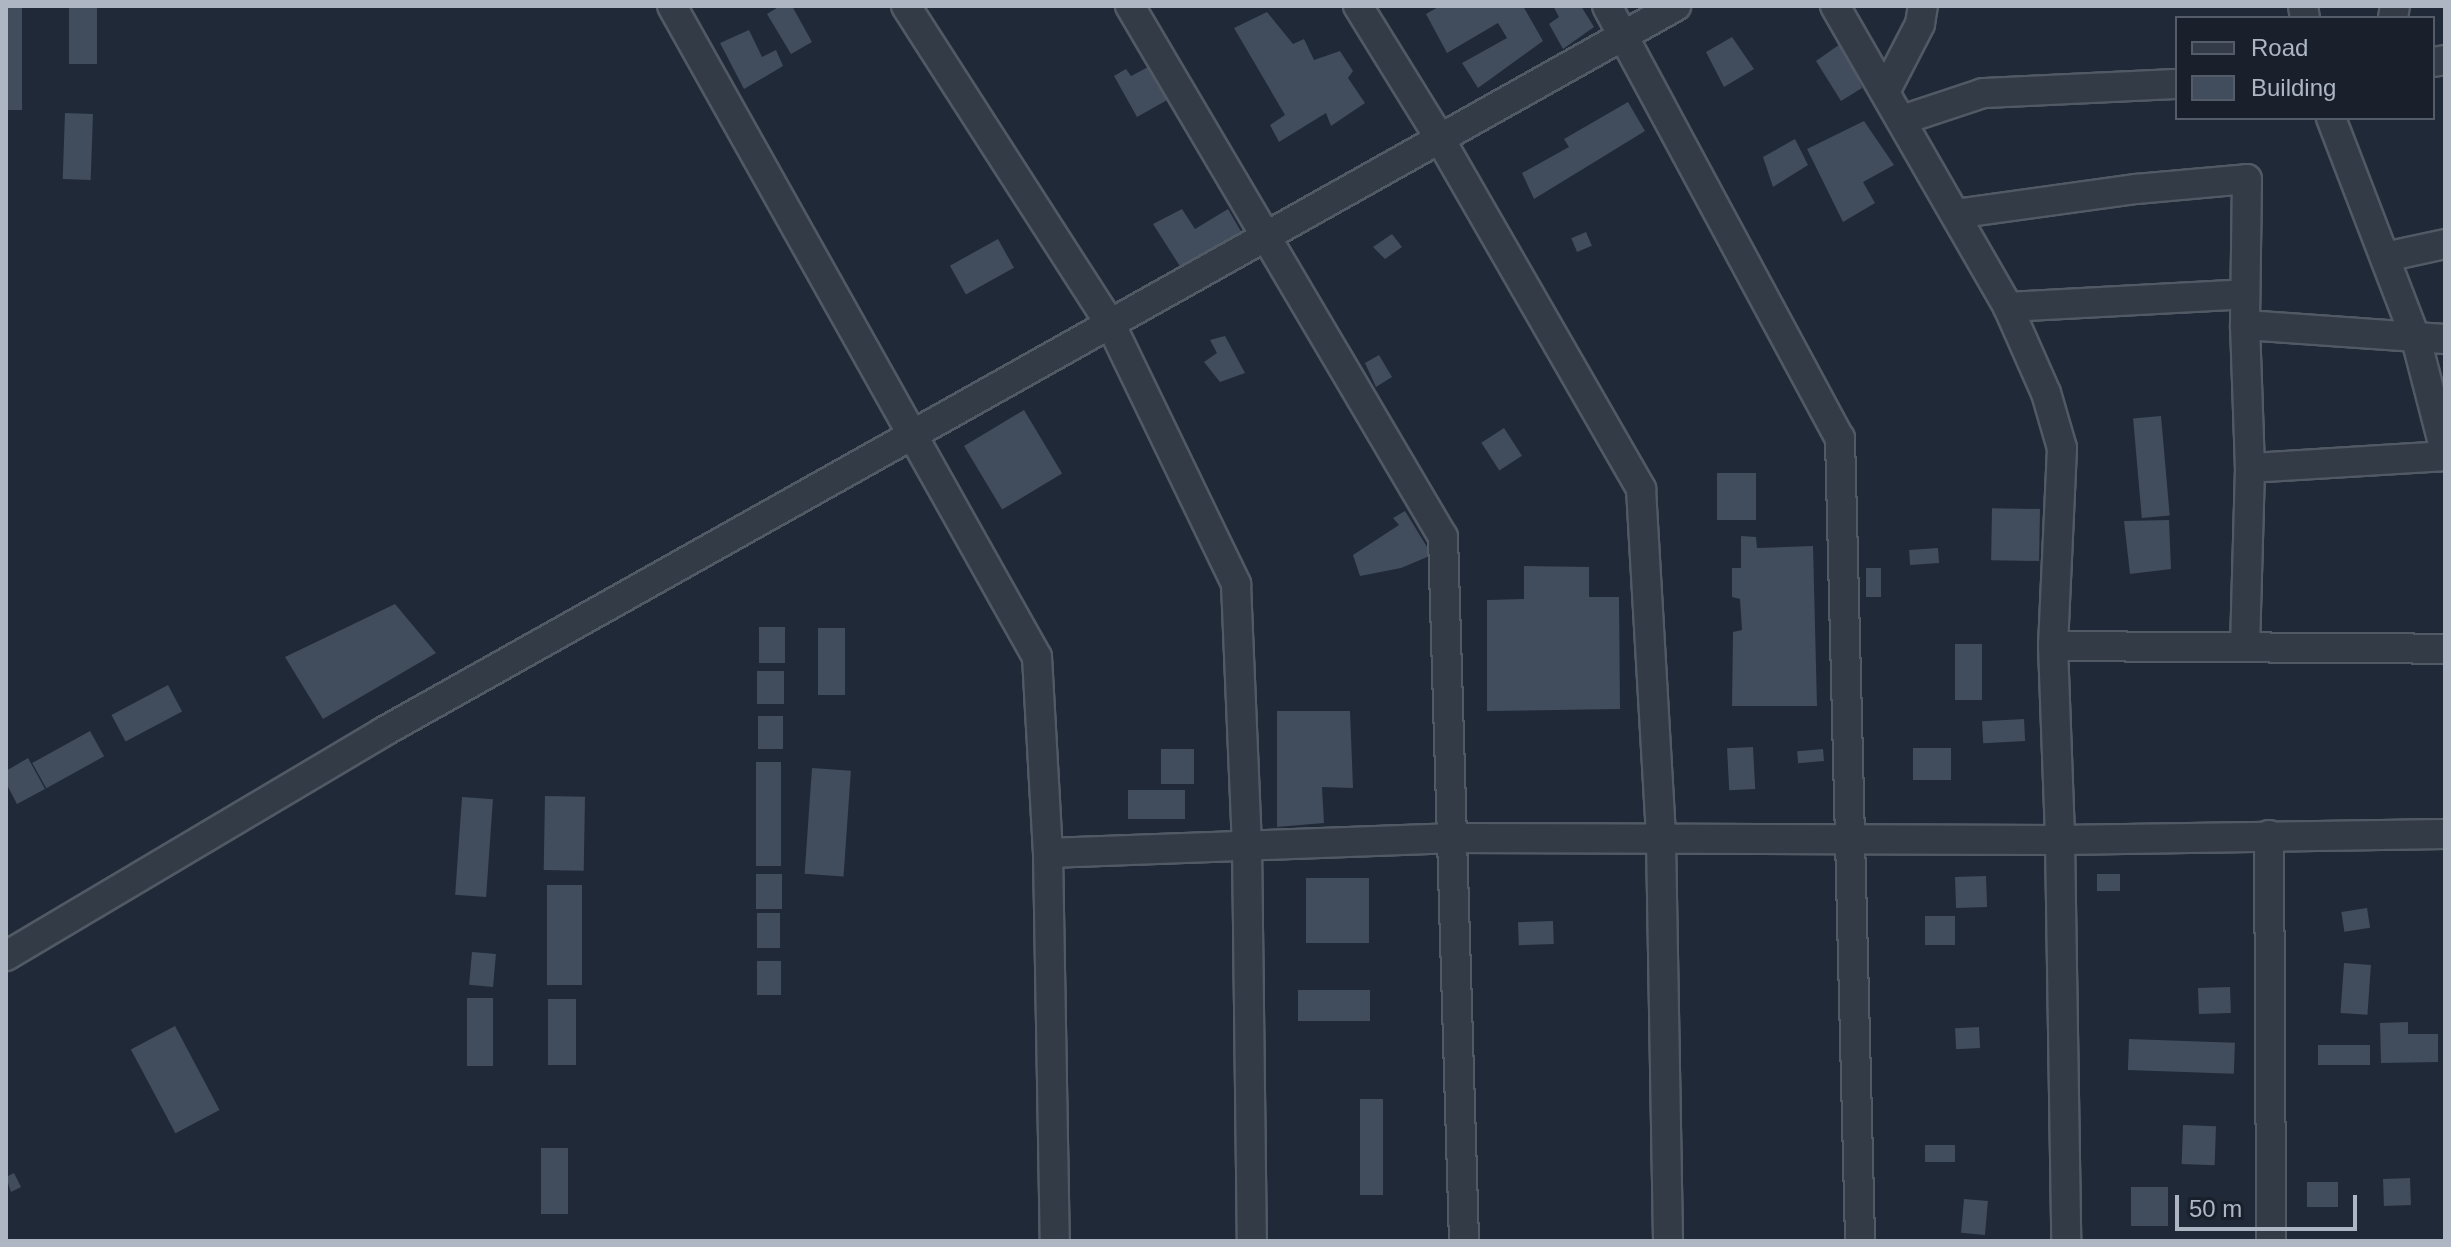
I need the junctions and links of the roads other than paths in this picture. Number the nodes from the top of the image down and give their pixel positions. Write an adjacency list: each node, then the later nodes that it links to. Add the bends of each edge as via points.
1 (672, 6): 25 (street)
2 (906, 6): 21 (street)
3 (1130, 6): 16 (street)
4 (1358, 6): 14 (street)
5 (1607, 6): 9 (street)
6 (1676, 6): 9 (street)
7 (1835, 6): 11 (street)
8 (1923, 6): 11 (street, via 1920,24)
9 (1624, 35): 14 (street); 35 (street, via 1840,438)
10 (2175, 84): 12 (street, via 1983,93)
11 (1886, 90): 12 (street)
12 (1902, 120): 15 (street)
13 (2332, 120): 18 (street)
14 (1440, 139): 16 (street); 34 (street, via 1641,489)
15 (1955, 214): 19 (street, via 2247,179); 20 (street)
16 (1265, 238): 21 (street); 33 (street, via 1443,537)
17 (2445, 244): 18 (street)
18 (2385, 257): 23 (street)
19 (2245, 294): 20 (street); 22 (street)
20 (2008, 307): 28 (street, via 2046,393 2062,448)
21 (1111, 325): 25 (street); 37 (street, via 1236,584)
22 (2245, 325): 23 (street); 27 (street)
23 (2416, 339): 24 (street); 26 (street)
24 (2445, 339)
25 (913, 437): 38 (street, via 1037,657); 39 (street, via 383,732)
26 (2445, 454): 27 (street)
27 (2250, 468): 29 (street)
28 (2053, 646): 29 (street); 36 (street)
29 (2245, 646): 30 (street)
30 (2445, 649)
31 (2445, 834): 32 (street)
32 (2269, 835): 36 (street); 46 (street)
33 (1450, 838): 34 (street); 37 (street); 42 (street)
34 (1661, 839): 35 (street); 43 (street)
35 (1852, 839): 36 (street); 44 (street)
36 (2060, 840): 45 (street)
37 (1247, 844): 38 (street); 41 (street)
38 (1048, 853): 40 (street)
39 (6, 956)
40 (1055, 1241)
41 (1252, 1241)
42 (1464, 1241)
43 (1668, 1241)
44 (1860, 1241)
45 (2066, 1241)
46 (2271, 1241)

